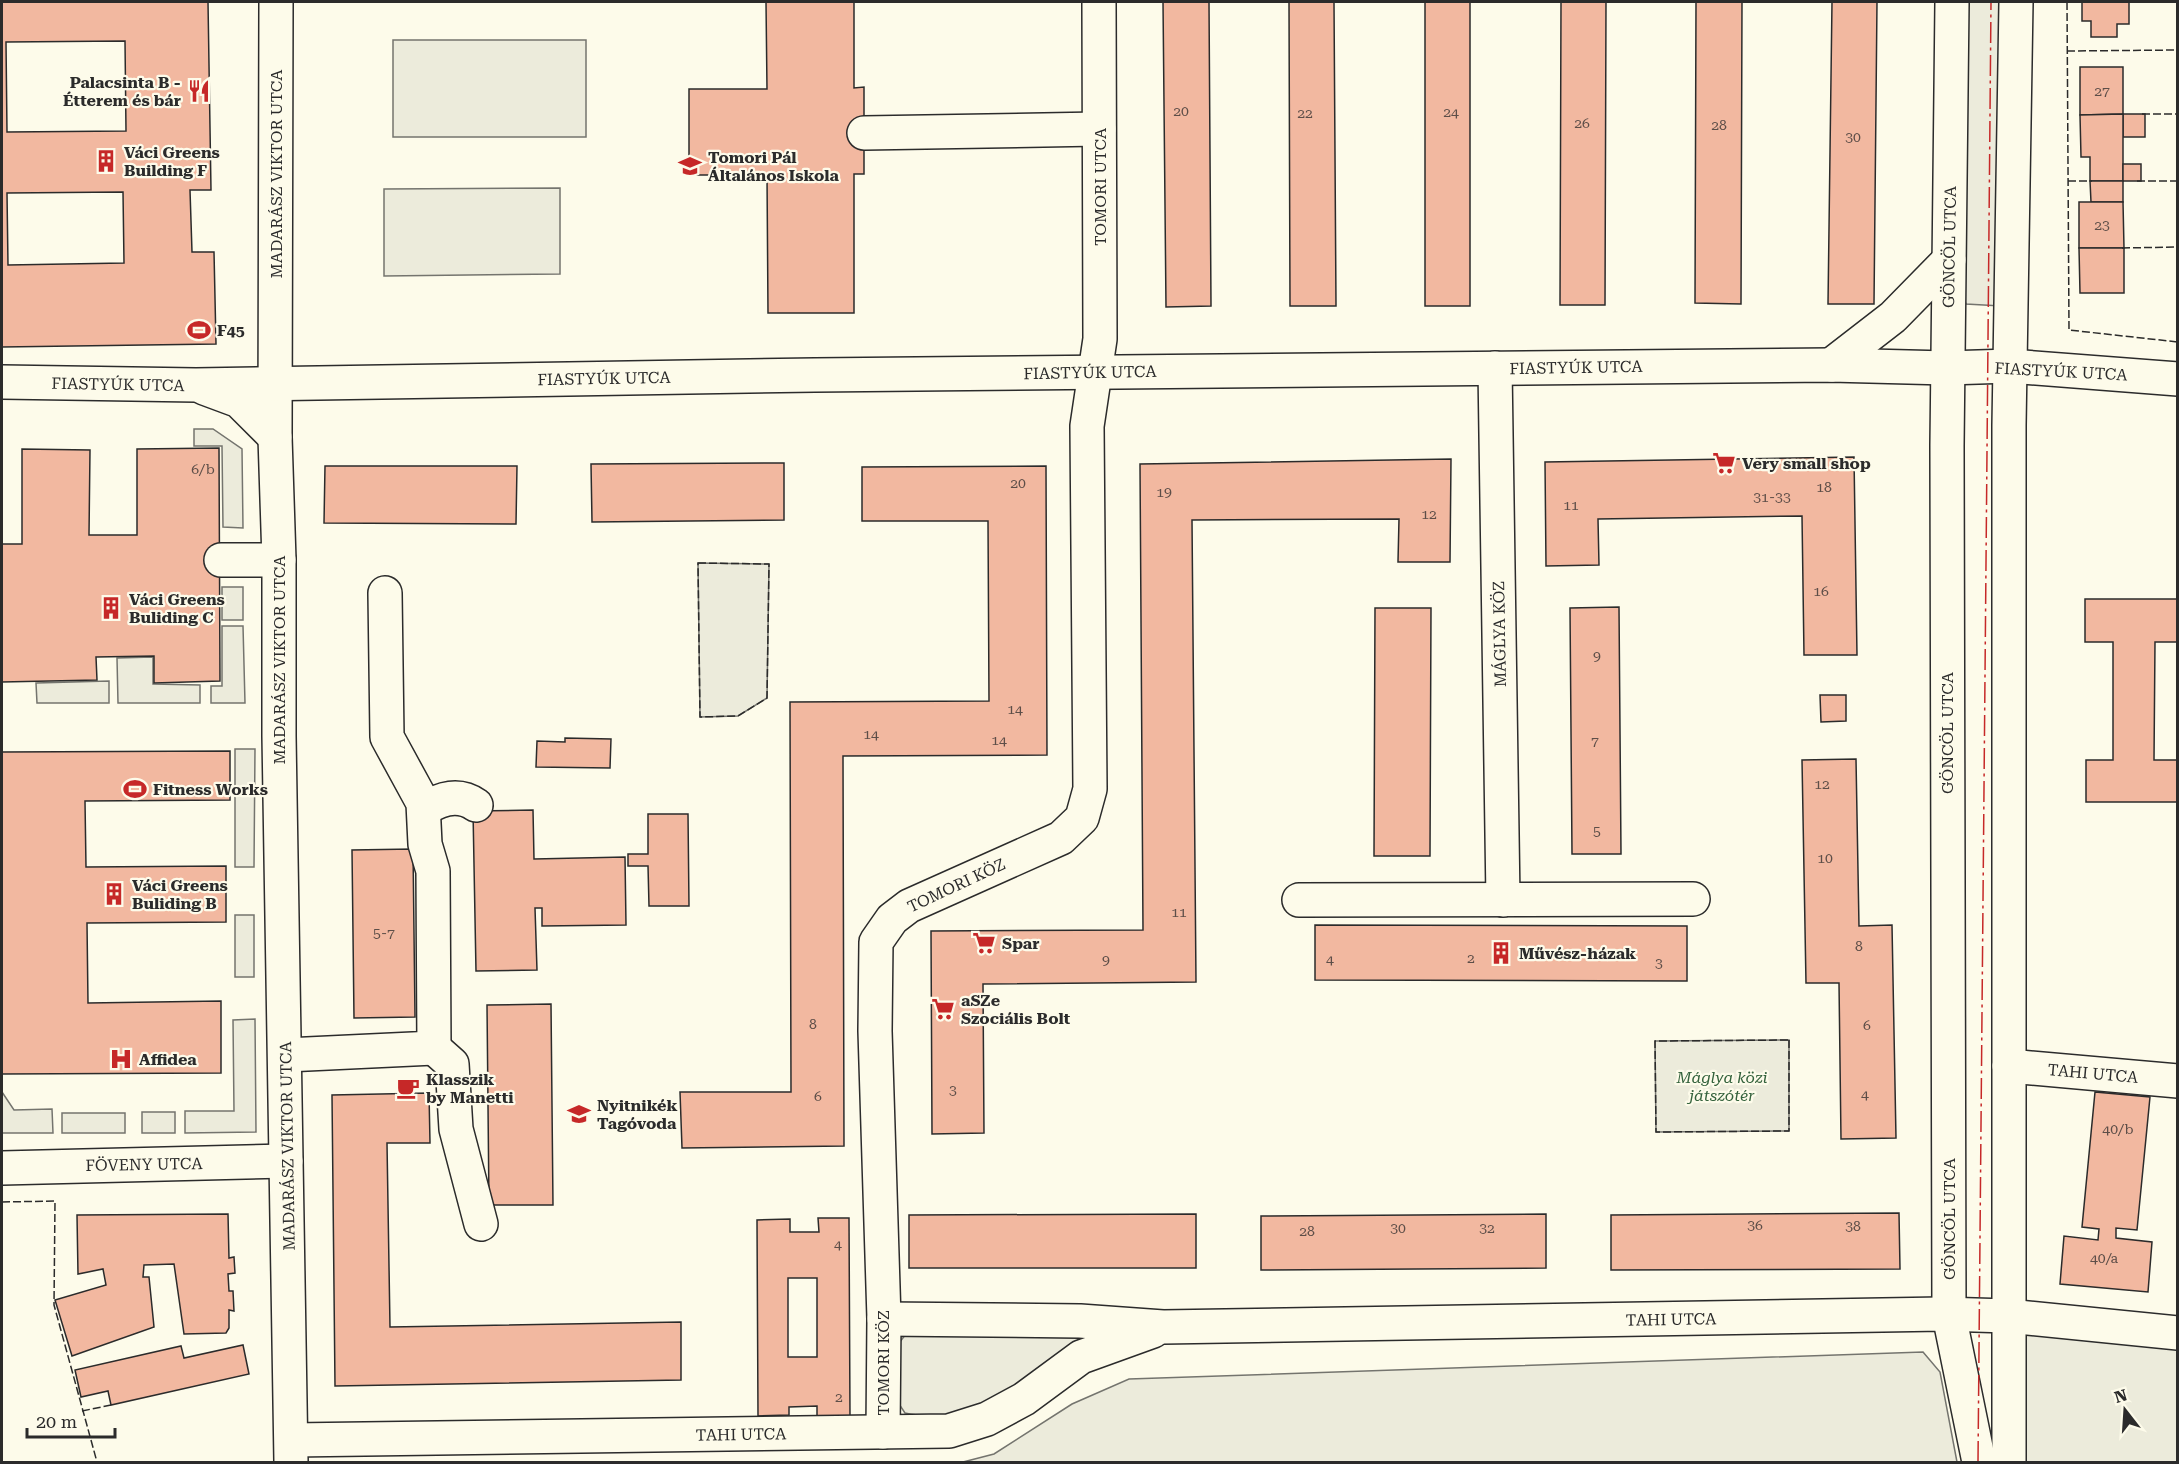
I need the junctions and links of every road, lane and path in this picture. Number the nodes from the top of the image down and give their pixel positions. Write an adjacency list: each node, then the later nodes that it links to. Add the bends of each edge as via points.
1 (276, 2): 15 (street, MADARÁSZ VIKTOR UTCA)
2 (1099, 2): 5 (street, TOMORI UTCA)
3 (1952, 2): 7 (street, GÖNCÖL UTCA)
4 (2016, 2): 9 (street)
5 (1099, 129): 6 (street); 12 (street, TOMORI UTCA, via 1100,339)
6 (864, 133)
7 (1949, 260): 8 (street, via 1893,317); 11 (street, GÖNCÖL UTCA)
8 (1830, 365): 10 (street, FIASTYÚK UTCA); 11 (street, FIASTYÚK UTCA)
9 (2010, 366): 11 (street, FIASTYÚK UTCA); 13 (street, FIASTYÚK UTCA); 28 (street)
10 (1495, 368): 12 (street, FIASTYÚK UTCA); 25 (street, MÁGLYA KÖZ)
11 (1947, 368): 33 (street, GÖNCÖL UTCA)
12 (1094, 373): 15 (street, FIASTYÚK UTCA); 35 (street, TOMORI KÖZ, via 1087,426 1090,789 1082,818 1061,838 909,906 892,919 876,942)
13 (2178, 379)
14 (2, 382): 16 (street, FIASTYÚK UTCA)
15 (277, 383): 16 (street, FIASTYÚK UTCA); 17 (street, MADARÁSZ VIKTOR UTCA)
16 (196, 385): 17 (street, via 239,401)
17 (275, 437): 19 (street, MADARÁSZ VIKTOR UTCA)
18 (220, 560): 19 (street)
19 (279, 560): 27 (street, MADARÁSZ VIKTOR UTCA)
20 (385, 593): 22 (street, via 387,737)
21 (476, 805): 22 (street, via 467,799 451,798)
22 (425, 810): 26 (street, via 425,844 434,871)
23 (1693, 899): 25 (street)
24 (1299, 900): 25 (street)
25 (1503, 900)
26 (434, 1048): 27 (street); 32 (street, via 452,1064 456,1129)
27 (286, 1055): 30 (street, MADARÁSZ VIKTOR UTCA)
28 (2009, 1066): 29 (street, TAHI UTCA); 34 (street)
29 (2178, 1081)
30 (286, 1161): 31 (street, FÖVENY UTCA); 39 (street, MADARÁSZ VIKTOR UTCA)
31 (2, 1168)
32 (481, 1224)
33 (1949, 1315): 34 (street, TAHI UTCA); 36 (street, TAHI UTCA); 40 (street, GÖNCÖL UTCA)
34 (2008, 1316): 37 (street, TAHI UTCA); 41 (street)
35 (884, 1319): 36 (street, TAHI UTCA, via 1080,1321); 38 (street, TOMORI KÖZ)
36 (1163, 1327): 38 (street, TAHI UTCA, via 1082,1357 1024,1399 987,1419 949,1431)
37 (2178, 1333)
38 (883, 1432): 39 (street, TAHI UTCA)
39 (292, 1451)
40 (1979, 1462)
41 (2009, 1462)

